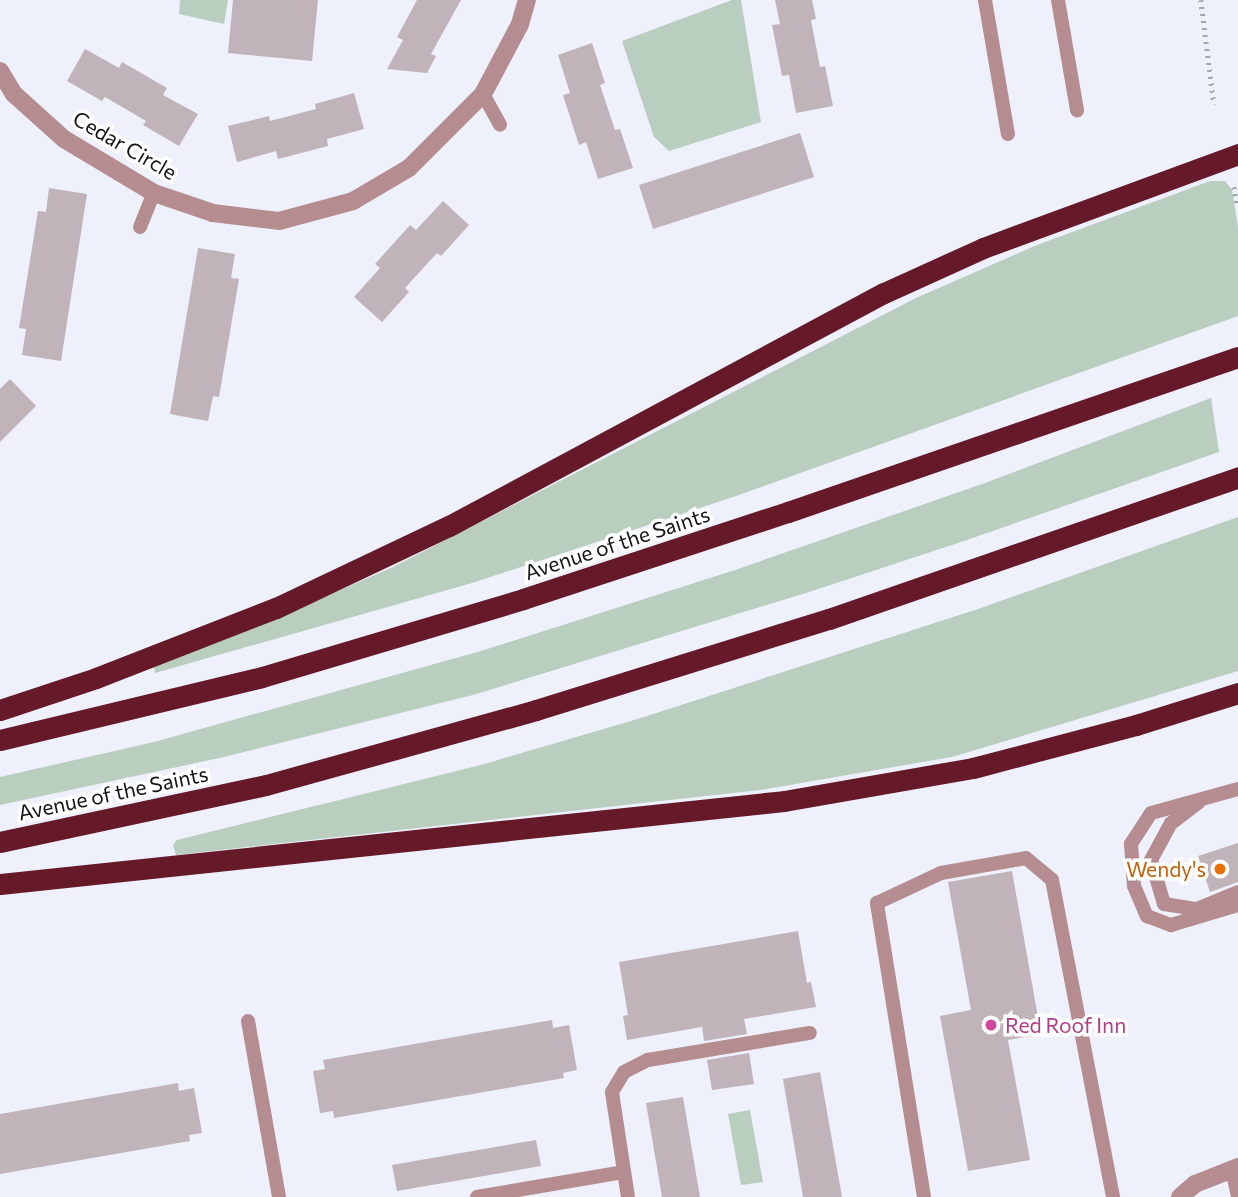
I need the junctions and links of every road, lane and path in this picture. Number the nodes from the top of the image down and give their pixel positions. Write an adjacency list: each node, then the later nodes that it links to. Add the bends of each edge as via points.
1 (527, 0): 6 (street, Cedar Circle, via 520,24)
2 (985, 0): 10 (lane)
3 (1058, 0): 8 (lane)
4 (1200, 0): 7 (path)
5 (0, 71): 13 (street, Cedar Circle, via 15,94 64,139)
6 (483, 94): 9 (lane); 13 (street, Cedar Circle, via 410,167 354,201 279,220 213,213)
7 (1214, 104)
8 (1076, 110)
9 (500, 125)
10 (1008, 134)
11 (1238, 154): 19 (highway, via 983,248 884,293 449,526 276,608)
12 (1234, 187): 14 (path)
13 (154, 193): 15 (lane)
14 (1238, 208)
15 (139, 227)
16 (1238, 356): 20 (highway, Avenue of the Saints, via 523,599 262,677)
17 (1231, 479): 23 (highway, Avenue of the Saints, via 829,619 536,710 266,785)
18 (1238, 693): 24 (highway, via 973,768 784,801)
19 (0, 710)
20 (0, 740)
21 (1238, 789): 22 (lane)
22 (1205, 798): 25 (lane, via 1171,823 1151,860 1164,904 1197,909); 26 (lane, via 1151,813 1131,844 1134,886 1147,916 1171,925)
23 (0, 842)
24 (0, 884)
25 (1238, 892)
26 (1238, 905)
27 (248, 1021): 32 (lane)
28 (810, 1033): 30 (lane, via 648,1060 624,1072 612,1091)
29 (1235, 1168): 31 (lane); 37 (street, via 1195,1184)
30 (624, 1172): 33 (lane); 34 (lane)
31 (1238, 1195)
32 (279, 1197)
33 (477, 1197)
34 (628, 1197)
35 (924, 1197): 36 (lane, via 877,903 941,873 1026,858 1052,880)
36 (1113, 1197)
37 (1180, 1197)

